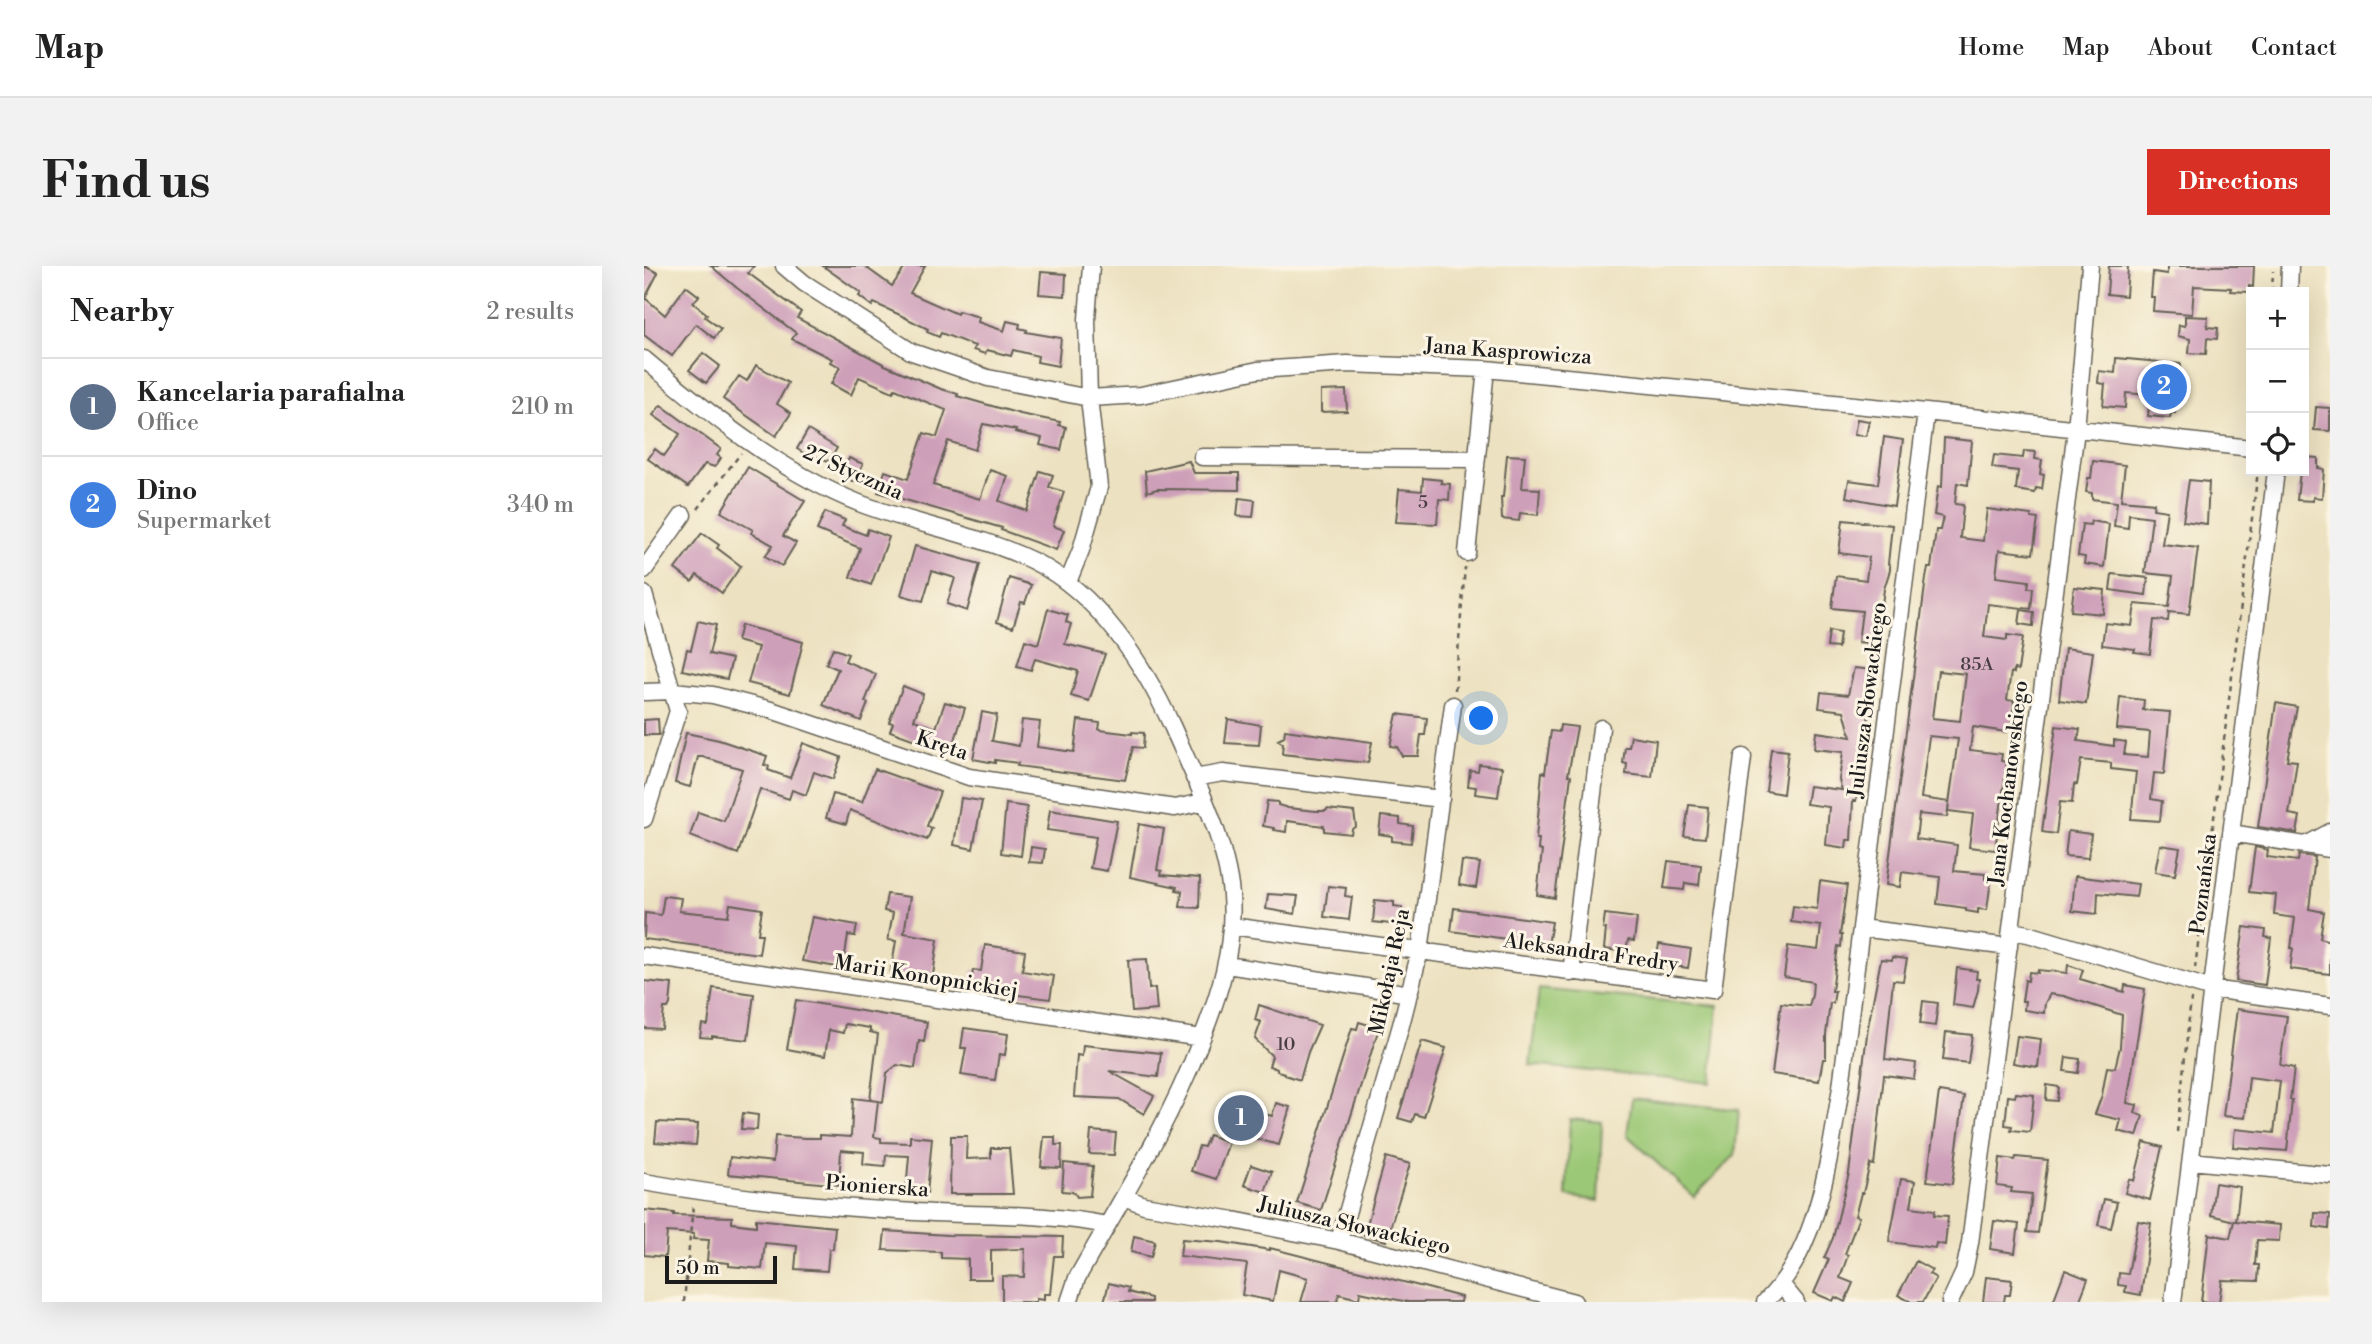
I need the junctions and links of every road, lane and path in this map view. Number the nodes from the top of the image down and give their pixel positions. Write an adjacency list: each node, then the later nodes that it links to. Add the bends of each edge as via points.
1 (784, 266): 10 (street, Jana Kasprowicza, via 912,352 988,378)
2 (1091, 266): 10 (street)
3 (2090, 266): 12 (street, Jana Kochanowskiego)
4 (2273, 266): 6 (path)
5 (2290, 266): 7 (street)
6 (2272, 287)
7 (2289, 287)
8 (644, 359): 13 (street, 27 Stycznia)
9 (1486, 369): 10 (street, Jana Kasprowicza, via 1347,364 1258,370 1141,395); 11 (street, Jana Kasprowicza); 16 (street)
10 (1089, 398): 22 (street, via 1099,487)
11 (1926, 412): 12 (street); 38 (street, Juliusza Słowackiego)
12 (2076, 430): 14 (street); 39 (street, Jana Kochanowskiego)
13 (749, 442): 19 (path, via 695,513); 22 (street, 27 Stycznia, via 817,484 858,502 1004,549)
14 (2246, 447)
15 (1202, 457): 16 (street)
16 (1476, 459): 20 (street)
17 (2257, 476): 43 (path)
18 (2275, 476): 34 (street, Poznańska)
19 (683, 515): 21 (street)
20 (1467, 554): 26 (path)
21 (644, 570)
22 (1068, 582): 29 (street, 27 Stycznia, via 1119,637 1142,670)
23 (644, 594): 24 (street)
24 (673, 691): 25 (street, Kręta); 31 (street, Kręta, via 713,695 771,710 969,777 1175,808); 32 (street, via 678,711)
25 (644, 692)
26 (1453, 705): 30 (street, Mikołaja Reja)
27 (1601, 728): 44 (street)
28 (1743, 757): 44 (street, Aleksandra Fredry, via 1713,990)
29 (1194, 778): 30 (street, via 1223,773); 31 (street, 27 Stycznia)
30 (1441, 799): 40 (street, Mikołaja Reja)
31 (1203, 802): 37 (street, 27 Stycznia, via 1225,862)
32 (644, 819)
33 (2330, 832): 35 (street)
34 (2231, 834): 35 (street); 45 (street, Poznańska)
35 (2306, 845): 36 (street)
36 (2330, 849)
37 (1231, 926): 40 (street, Aleksandra Fredry); 42 (street, 27 Stycznia)
38 (1861, 928): 39 (street); 58 (street, Juliusza Słowackiego, via 1828,1165 1803,1245)
39 (2010, 939): 45 (street, via 2028,934); 64 (street, Jana Kochanowskiego, via 1970,1243 1964,1272)
40 (1420, 951): 44 (street, Aleksandra Fredry); 46 (street, Mikołaja Reja)
41 (644, 956): 49 (street, Marii Konopnickiej)
42 (1227, 965): 46 (street); 49 (street, 27 Stycznia)
43 (2195, 971)
44 (1572, 973)
45 (2212, 989): 48 (street); 51 (street, Poznańska)
46 (1410, 994): 57 (street, Mikołaja Reja)
47 (2192, 997): 50 (path)
48 (2330, 1006)
49 (1202, 1038): 55 (street, 27 Stycznia, via 1169,1117)
50 (2176, 1139)
51 (2190, 1161): 52 (street); 65 (street, Poznańska)
52 (2330, 1175)
53 (644, 1182): 54 (street, Pionierska)
54 (695, 1191): 56 (street, Pionierska, via 915,1212 1071,1217); 59 (path)
55 (1124, 1197): 56 (street, 27 Stycznia); 57 (street, Juliusza Słowackiego, via 1144,1205)
56 (1107, 1225): 60 (street, 27 Stycznia)
57 (1339, 1241): 61 (street, Juliusza Słowackiego)
58 (1782, 1285): 62 (street, Juliusza Słowackiego); 63 (street)
59 (684, 1302)
60 (1069, 1302)
61 (1574, 1302)
62 (1765, 1302)
63 (1796, 1302)
64 (1950, 1302)
65 (2173, 1302)

